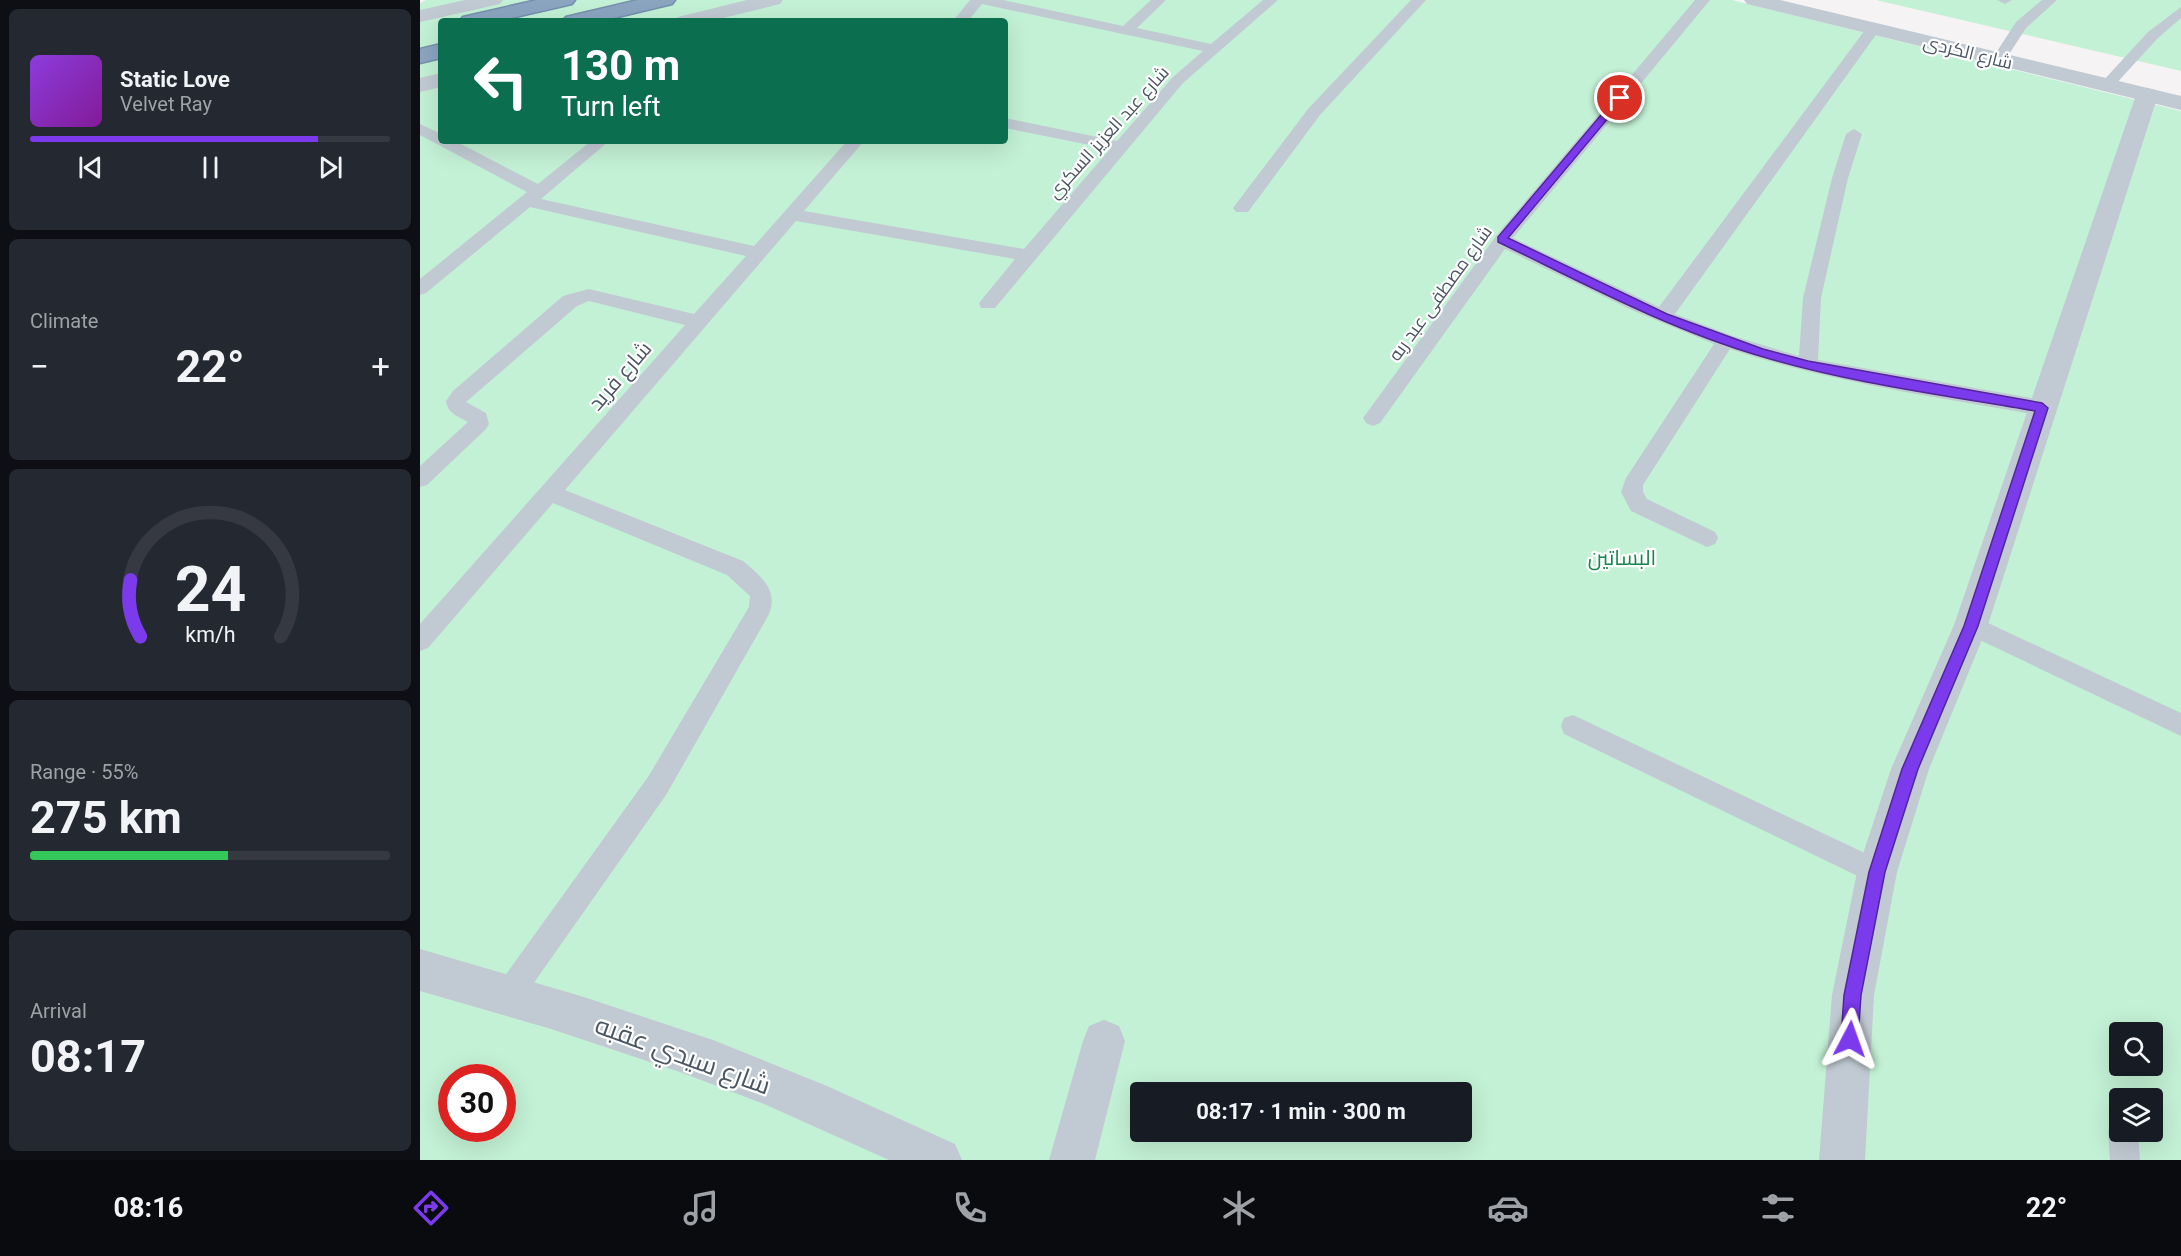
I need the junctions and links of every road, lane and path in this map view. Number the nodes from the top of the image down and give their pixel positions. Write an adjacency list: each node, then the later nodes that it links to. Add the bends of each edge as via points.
1 (494, 0): 14 (street)
2 (564, 0): 15 (highway)
3 (665, 0): 16 (highway)
4 (978, 0): 18 (lane)
5 (983, 0): 20 (lane)
6 (1159, 0): 20 (lane)
7 (1270, 0): 23 (lane, شارع عبد العزيز السكري)
8 (1419, 0): 41 (lane, via 1314,112)
9 (1703, 0): 43 (lane, شارع مصطفى عبد ربه)
10 (1754, 0): 21 (street, شارع الكردى)
11 (2050, 0): 26 (lane, via 2021,25)
12 (760, 1): 17 (street)
13 (2181, 11): 29 (lane)
14 (420, 16)
15 (483, 18)
16 (586, 18)
17 (696, 18)
18 (963, 18)
19 (438, 28): 22 (highway)
20 (1128, 29): 23 (lane)
21 (1873, 29): 26 (street, شارع الكردى); 48 (lane)
22 (420, 32)
23 (1213, 50): 39 (lane, شارع عبد العزيز السكري, via 1178,80)
24 (438, 52): 25 (highway)
25 (420, 56)
26 (1999, 59): 29 (street, شارع الكردى)
27 (438, 81): 28 (street)
28 (420, 85)
29 (2107, 85): 30 (street, شارع الكردى)
30 (2147, 95): 31 (street, شارع الكردى); 52 (street)
31 (2181, 103)
32 (1008, 124): 39 (lane)
33 (420, 129): 35 (lane)
34 (1854, 134): 51 (lane, via 1812,298)
35 (438, 138)
36 (448, 144): 40 (lane)
37 (597, 144): 40 (lane)
38 (853, 144): 42 (lane, شارع فريد)
39 (1119, 146): 45 (lane, شارع عبد العزيز السكري)
40 (532, 196): 44 (lane); 46 (lane)
41 (1242, 208)
42 (792, 215): 44 (lane, شارع فريد); 45 (lane)
43 (1502, 240): 48 (lane); 53 (lane, شارع مصطفى عبد ربه)
44 (759, 253): 49 (lane, شارع فريد)
45 (1026, 255): 47 (lane, شارع عبد العزيز السكري)
46 (420, 289)
47 (988, 303)
48 (1663, 316): 50 (lane)
49 (699, 322): 54 (lane, via 589,295 570,301 460,396 457,407 479,418 479,424); 55 (lane, شارع فريد)
50 (1726, 341): 51 (lane); 56 (lane, via 1633,484 1632,492 1639,505)
51 (1808, 366): 52 (lane)
52 (2042, 408): 57 (street)
53 (1373, 418)
54 (420, 479)
55 (550, 493): 58 (lane, شارع فريد); 63 (lane, via 735,568 763,595 760,609 657,786)
56 (1707, 538)
57 (1971, 626): 59 (lane); 61 (street, via 1910,769)
58 (420, 641)
59 (2181, 723)
60 (1574, 726): 61 (lane)
61 (1877, 872): 68 (street, via 1853,995)
62 (420, 970): 63 (street, شارع سيدي عقبه)
63 (509, 994): 66 (street, شارع سيدي عقبه, via 682,1050)
64 (1104, 1041): 67 (street)
65 (2124, 1142): 69 (lane)
66 (939, 1160)
67 (1072, 1160)
68 (1842, 1160)
69 (2125, 1160)

